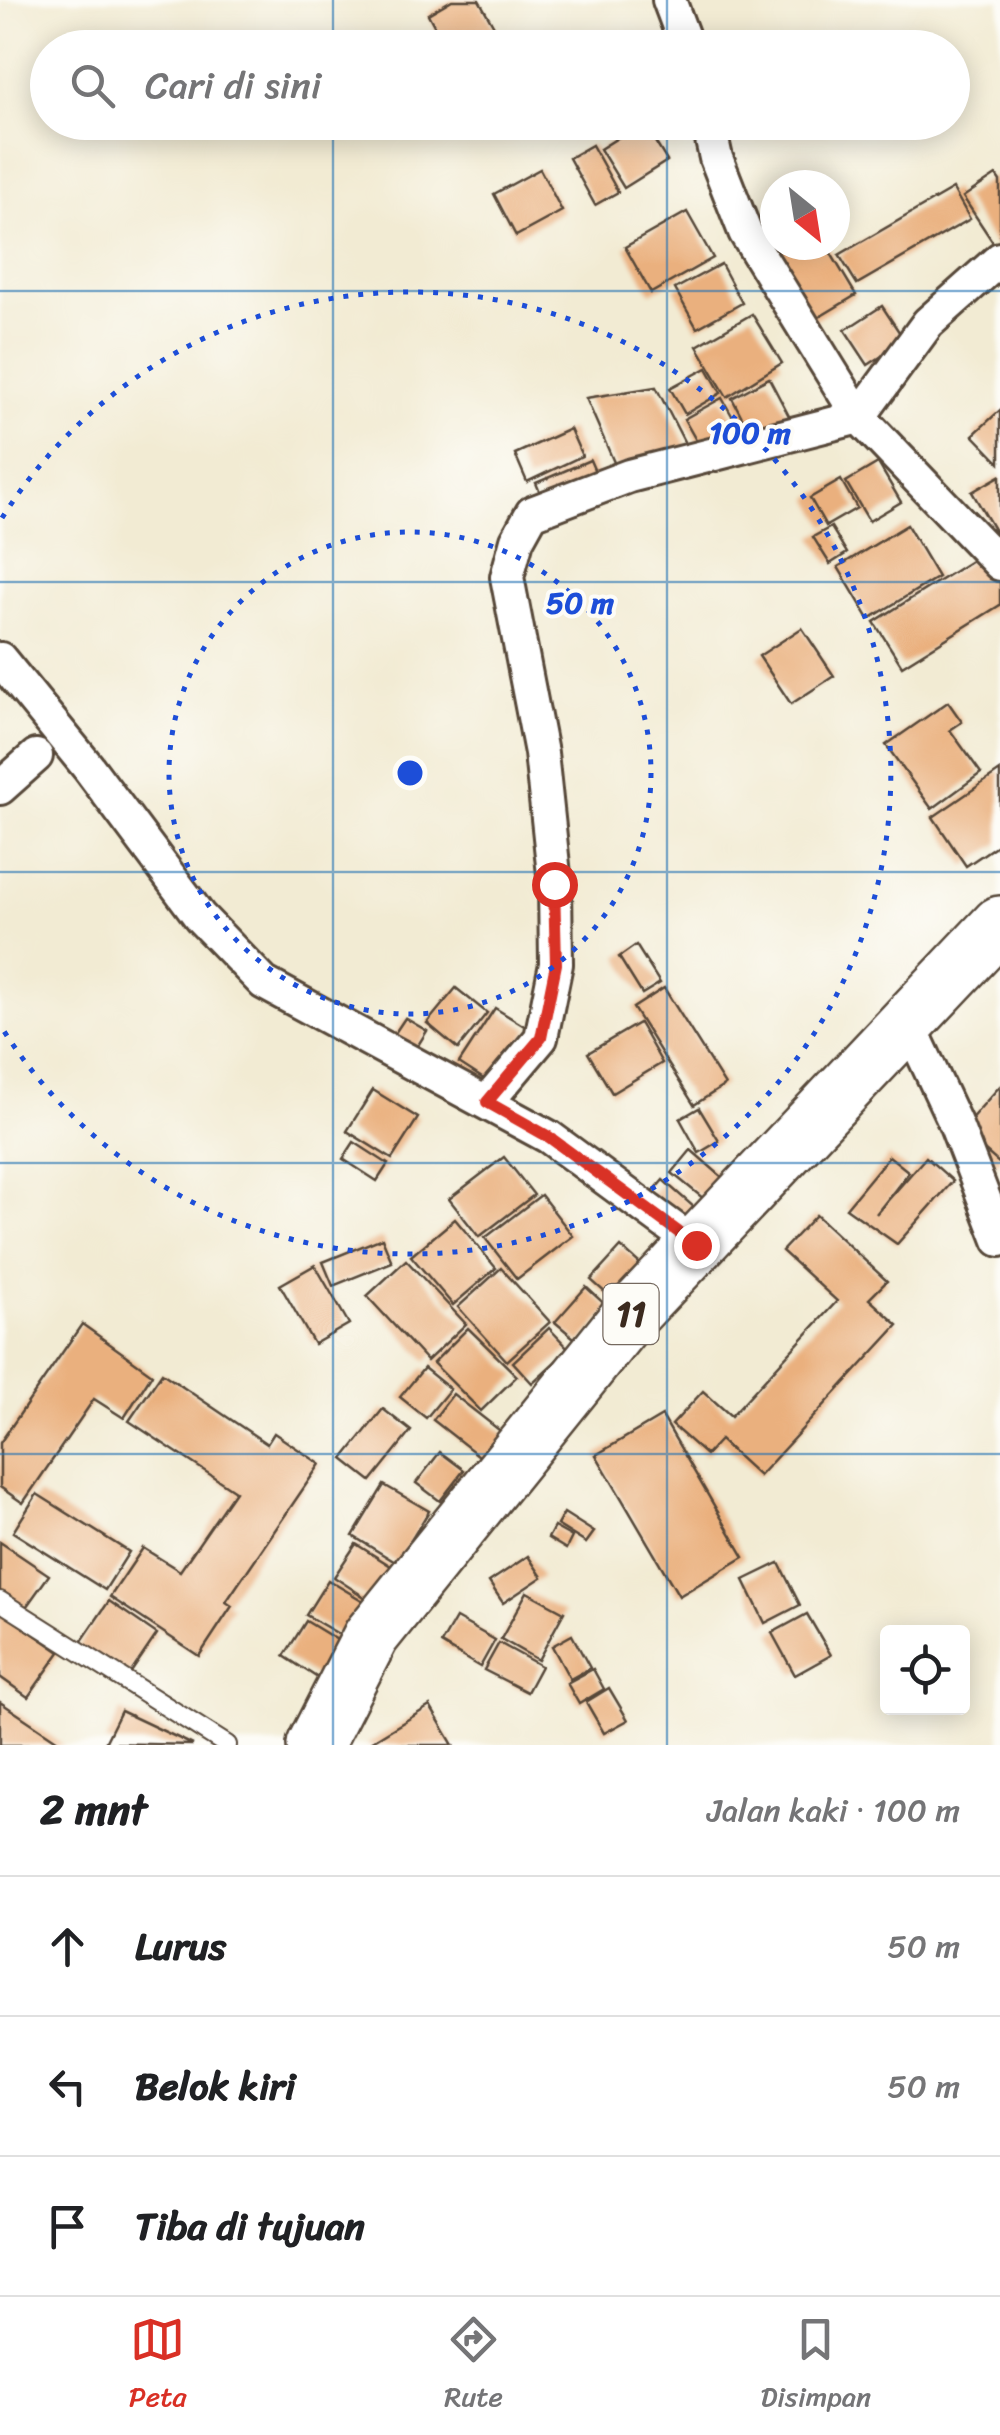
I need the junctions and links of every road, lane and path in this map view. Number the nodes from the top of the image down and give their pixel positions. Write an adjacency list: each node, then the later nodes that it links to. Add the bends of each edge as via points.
1 (669, 0): 2 (street)
2 (680, 30)
3 (712, 140): 5 (street, via 745,232)
4 (1000, 259): 5 (street, via 928,323)
5 (859, 417): 6 (street); 12 (street, via 630,476 532,513 517,540 507,577 541,752 556,964 541,1038)
6 (1000, 564)
7 (0, 660): 12 (street, via 200,917 264,983)
8 (36, 756): 9 (street)
9 (0, 788)
10 (1000, 924): 11 (highway, 11)
11 (907, 1020): 13 (street); 14 (highway, 11)
12 (487, 1102): 14 (street, via 549,1137)
13 (1000, 1240)
14 (696, 1245): 16 (highway, 11, via 624,1322 371,1636)
15 (0, 1601): 17 (lane)
16 (323, 1741)
17 (228, 1745)

